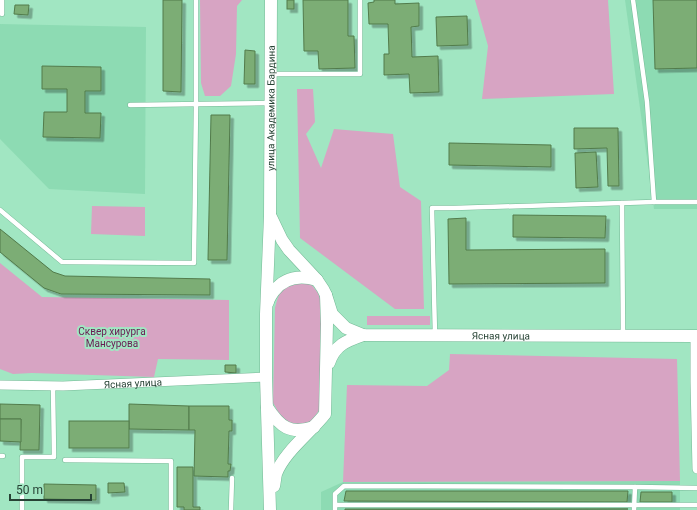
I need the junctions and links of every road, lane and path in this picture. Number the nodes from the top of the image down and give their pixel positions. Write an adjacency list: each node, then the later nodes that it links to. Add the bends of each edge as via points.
1 (2, 0): 6 (lane)
2 (196, 0): 9 (lane)
3 (271, 0): 7 (street, улица Академика Бардина)
4 (360, 0): 7 (lane, via 360,74)
5 (632, 0): 11 (lane, via 647,102)
6 (2, 14)
7 (270, 74): 8 (street, улица Академика Бардина)
8 (270, 103): 9 (lane); 15 (street, улица Академика Бардина)
9 (196, 104): 10 (lane); 14 (lane, via 194,264 62,262)
10 (130, 105)
11 (654, 202): 12 (lane); 13 (lane)
12 (697, 202)
13 (622, 203): 20 (lane, via 432,208); 21 (lane)
14 (0, 210)
15 (270, 216): 16 (street, улица Академика Бардина, via 289,250); 18 (street, улица Академика Бардина)
16 (316, 280): 17 (street, улица Академика Бардина); 18 (street, улица Академика Бардина, via 305,277 287,280 269,298)
17 (326, 295): 19 (street, Ясная улица, via 332,314 346,328); 23 (street, улица Академика Бардина)
18 (266, 308): 24 (street, улица Академика Бардина)
19 (363, 336): 20 (street, Ясная улица); 23 (street, via 343,343 336,349)
20 (435, 336): 21 (street, Ясная улица)
21 (622, 336): 22 (street, Ясная улица)
22 (696, 336): 30 (street)
23 (326, 372): 28 (street, улица Академика Бардина, via 325,414)
24 (266, 377): 26 (street, Ясная улица); 27 (street, улица Академика Бардина)
25 (0, 385): 26 (street, Ясная улица)
26 (53, 386): 38 (lane, via 54,457 22,457)
27 (267, 407): 28 (street, via 273,417 289,429 306,430); 35 (street, улица Академика Бардина)
28 (314, 427): 35 (street, улица Академика Бардина, via 293,448 276,474)
29 (65, 460): 39 (lane, via 171,461)
30 (697, 469)
31 (232, 478): 40 (lane)
32 (635, 487): 33 (lane); 36 (lane, via 344,486 335,494); 37 (lane)
33 (697, 488)
34 (697, 505): 37 (lane)
35 (270, 507)
36 (335, 507): 37 (lane)
37 (634, 508)
38 (22, 510)
39 (171, 510)
40 (231, 510)

